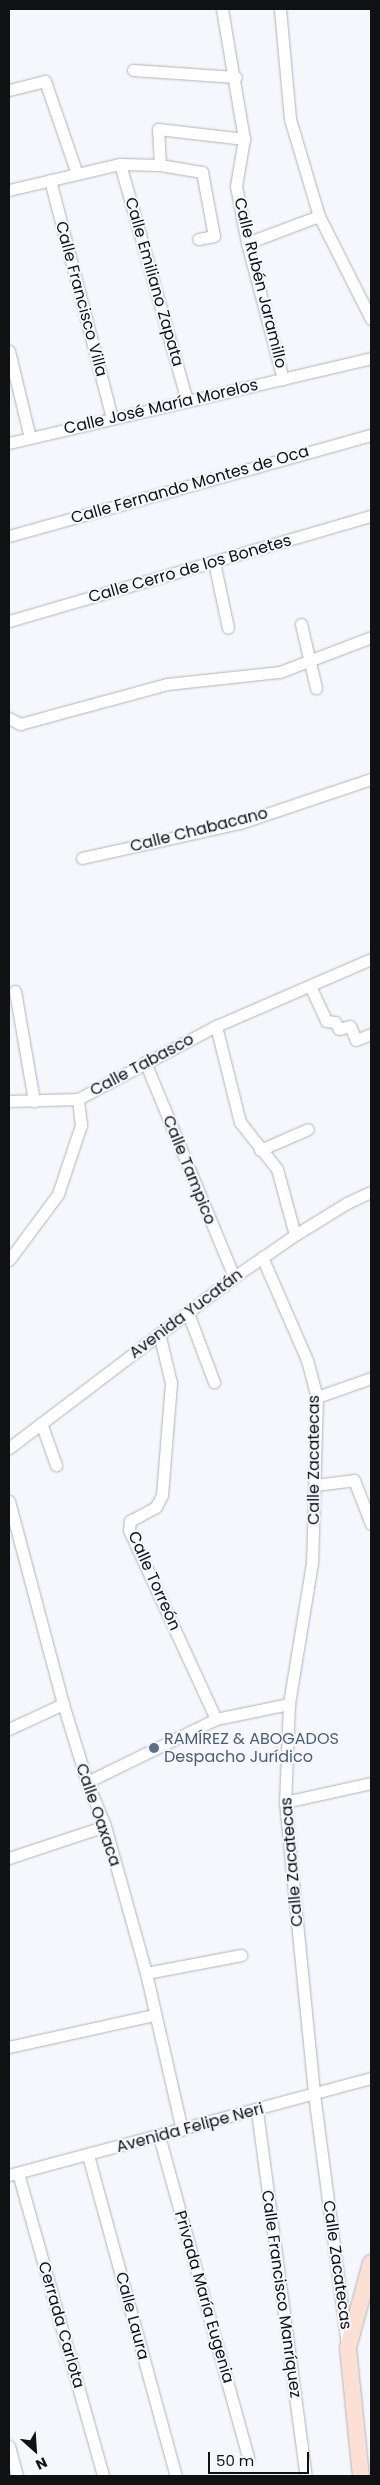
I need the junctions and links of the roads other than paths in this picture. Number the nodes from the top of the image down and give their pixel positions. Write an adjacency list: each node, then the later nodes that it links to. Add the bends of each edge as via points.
1 (222, 9): 4 (street, Calle Rubén Jaramillo)
2 (280, 9): 12 (street, via 290,119)
3 (132, 70): 4 (street)
4 (236, 77): 6 (street, Calle Rubén Jaramillo)
5 (9, 90): 9 (street, via 45,81)
6 (244, 139): 8 (street, via 158,129); 14 (street, Calle Rubén Jaramillo, via 236,186)
7 (120, 164): 8 (street); 9 (street); 19 (street, Calle Emiliano Zapata)
8 (160, 165): 13 (street, via 202,172 214,236)
9 (77, 174): 10 (street)
10 (50, 180): 11 (street); 20 (street, Calle Francisco Villa)
11 (9, 190)
12 (319, 216): 14 (street); 15 (street)
13 (198, 238)
14 (247, 243): 18 (street, Calle Rubén Jaramillo)
15 (371, 319)
16 (9, 350): 22 (street)
17 (371, 358): 18 (street, Calle José María Morelos)
18 (283, 379): 19 (street, Calle José María Morelos)
19 (187, 400): 20 (street, Calle José María Morelos)
20 (112, 418): 22 (street, Calle José María Morelos)
21 (371, 435): 25 (street, Calle Fernando Montes de Oca)
22 (30, 438): 23 (street, Calle José María Morelos)
23 (9, 443)
24 (371, 516): 26 (street, Calle Cerro de los Bonetes)
25 (9, 536)
26 (214, 562): 27 (street, Calle Cerro de los Bonetes); 29 (street)
27 (9, 621)
28 (301, 624): 31 (street)
29 (228, 628)
30 (371, 637): 31 (street)
31 (310, 662): 32 (street); 33 (street, via 280,672 167,684 20,724)
32 (316, 688)
33 (9, 718)
34 (371, 779): 35 (street, Calle Chabacano, via 240,823)
35 (82, 858)
36 (371, 959): 37 (street, Calle Tabasco)
37 (310, 986): 39 (street, Calle Tabasco); 40 (street, via 326,1021 335,1022 339,1029 350,1026 356,1040)
38 (15, 991): 44 (street)
39 (216, 1026): 41 (street, Calle Tabasco); 46 (street, via 240,1122)
40 (371, 1034)
41 (145, 1062): 42 (street, Calle Tabasco); 51 (street, Calle Tampico)
42 (78, 1100): 44 (street); 50 (street, Calle Tabasco, via 81,1125 58,1194)
43 (9, 1101): 44 (street)
44 (34, 1101)
45 (308, 1129): 46 (street)
46 (260, 1150): 48 (street, via 277,1169)
47 (371, 1192): 48 (street, Avenida Yucatán)
48 (295, 1235): 49 (street, Avenida Yucatán)
49 (262, 1257): 51 (street, Avenida Yucatán); 56 (street, Calle Zacatecas, via 307,1360)
50 (9, 1260)
51 (234, 1277): 52 (street, Avenida Yucatán)
52 (188, 1313): 53 (street, Avenida Yucatán); 55 (street)
53 (159, 1333): 57 (street, Avenida Yucatán); 65 (street, Calle Torreón, via 171,1383 162,1495 156,1507 130,1521 129,1530)
54 (371, 1378): 56 (street)
55 (214, 1382)
56 (317, 1397): 60 (street, Calle Zacatecas)
57 (41, 1423): 58 (street, Avenida Yucatán); 59 (street)
58 (9, 1448)
59 (56, 1465)
60 (315, 1485): 62 (street, via 354,1480); 64 (street, Calle Zacatecas, via 312,1563)
61 (9, 1501): 63 (street, Calle Oaxaca)
62 (371, 1524)
63 (63, 1704): 66 (street); 67 (street, Calle Oaxaca)
64 (289, 1704): 65 (street); 69 (street, Calle Zacatecas)
65 (216, 1719): 67 (street)
66 (9, 1730)
67 (87, 1782): 70 (street, Calle Oaxaca)
68 (371, 1783): 69 (street)
69 (285, 1802): 77 (street, Calle Zacatecas)
70 (105, 1826): 71 (street); 73 (street, Calle Oaxaca)
71 (9, 1858)
72 (241, 1954): 73 (street)
73 (146, 1973): 74 (street, Calle Oaxaca)
74 (153, 2015): 75 (street); 79 (street, Calle Oaxaca)
75 (9, 2047)
76 (371, 2078): 77 (street, Avenida Felipe Neri)
77 (314, 2094): 78 (street, Avenida Felipe Neri); 84 (street, Calle Zacatecas)
78 (257, 2111): 79 (street, Avenida Felipe Neri); 90 (street, Calle Francisco Manríquez)
79 (182, 2130): 80 (street, Avenida Felipe Neri)
80 (159, 2136): 81 (street, Avenida Felipe Neri); 86 (street, Privada María Eugenia)
81 (88, 2155): 82 (street, Avenida Felipe Neri); 89 (street, Calle Laura)
82 (13, 2174): 88 (street, Cerrada Carlota)
83 (371, 2262): 84 (street)
84 (348, 2348): 91 (street, Calle Zacatecas)
85 (9, 2446): 87 (street)
86 (248, 2458)
87 (17, 2476)
88 (103, 2476)
89 (176, 2476)
90 (306, 2476)
91 (361, 2476)

